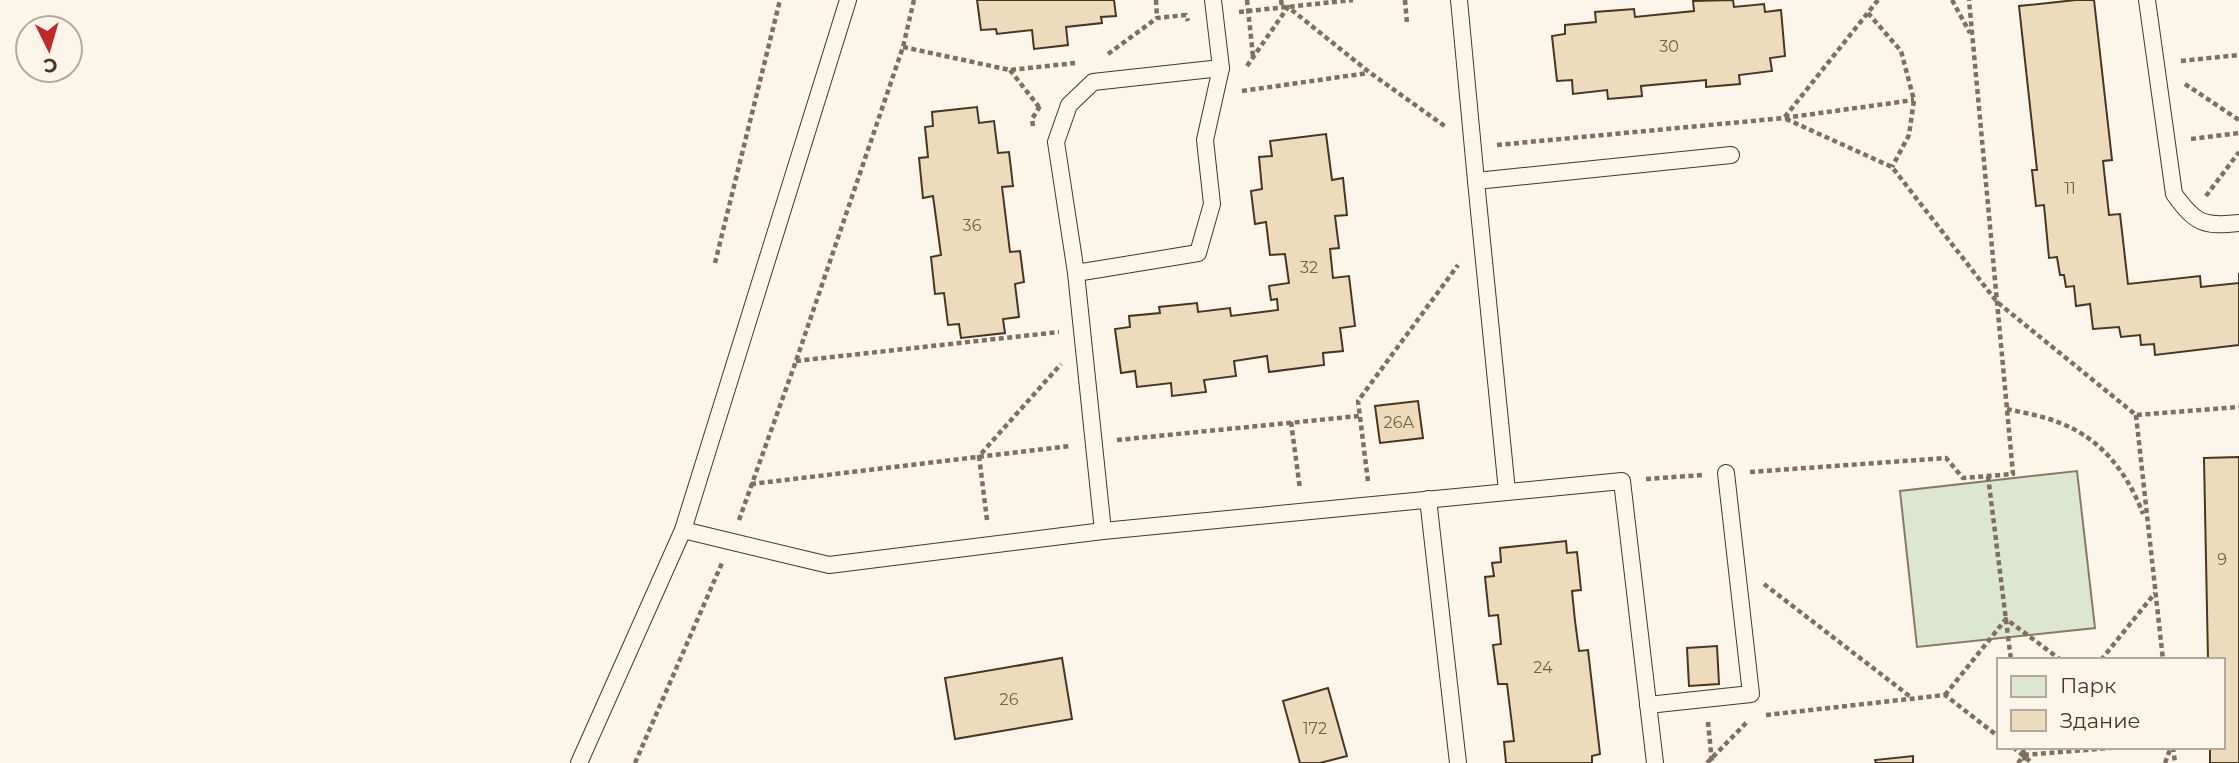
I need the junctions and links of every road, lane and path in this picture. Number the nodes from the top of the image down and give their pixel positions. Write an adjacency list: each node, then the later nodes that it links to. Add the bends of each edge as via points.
1 (780, 0): 47 (path)
2 (848, 0): 73 (lane)
3 (914, 0): 21 (path)
4 (1156, 0): 17 (path)
5 (1247, 0): 23 (path)
6 (1281, 0): 15 (path)
7 (1353, 0): 15 (path)
8 (1405, 0): 18 (path)
9 (1460, 0): 39 (lane)
10 (1878, 0): 16 (path)
11 (1951, 0): 20 (path)
12 (1969, 0): 20 (path)
13 (2147, 0): 25 (lane)
14 (1214, 7): 15 (path); 26 (lane)
15 (1285, 7): 23 (path); 29 (path)
16 (1868, 13): 32 (path, via 1901,51); 34 (path)
17 (1157, 18): 19 (path, via 1186,15); 24 (path, via 1099,60)
18 (1408, 23)
19 (1192, 28)
20 (1971, 36): 49 (path)
21 (903, 47): 27 (path); 55 (path)
22 (2239, 55): 25 (path)
23 (1254, 57): 30 (path)
24 (1111, 59)
25 (2156, 64): 35 (path); 38 (lane)
26 (1221, 68): 30 (lane); 48 (lane, via 1093,82 1069,104 1055,142)
27 (1010, 70): 28 (path, via 1080,62); 33 (path)
28 (1071, 72)
29 (1369, 72): 30 (path); 39 (path)
30 (1221, 94): 48 (lane, via 1205,140 1212,204 1198,253)
31 (1046, 98): 33 (path)
32 (1914, 100): 34 (path); 42 (path, via 1909,135)
33 (1039, 107): 36 (path, via 1032,119)
34 (1784, 118): 39 (path); 42 (path)
35 (2239, 120)
36 (1033, 132)
37 (2239, 133): 38 (path)
38 (2167, 142): 44 (lane, via 2174,194)
39 (1473, 147): 43 (lane)
40 (2239, 152): 44 (path)
41 (1731, 155): 43 (lane)
42 (1892, 167): 49 (path)
43 (1476, 181): 46 (lane)
44 (2190, 216): 45 (lane, via 2215,226)
45 (2239, 223)
46 (1482, 233): 60 (path, via 1358,401); 68 (lane)
47 (715, 264)
48 (1076, 272): 52 (lane)
49 (1997, 302): 58 (path); 59 (path)
50 (1056, 319): 51 (path)
51 (1058, 332): 52 (path); 53 (path); 55 (path)
52 (1082, 335): 56 (path); 62 (lane)
53 (1059, 342)
54 (1060, 353): 56 (path)
55 (796, 361): 67 (path)
56 (1062, 363): 63 (path)
57 (2239, 407): 59 (path)
58 (2007, 409): 65 (path, via 2013,474); 72 (path, via 2061,423 2090,440 2115,462 2134,490)
59 (2136, 415): 72 (path)
60 (1360, 416): 61 (path); 70 (path)
61 (1291, 422): 62 (path); 71 (path)
62 (1093, 443): 63 (path); 74 (lane)
63 (979, 456): 67 (path); 76 (path)
64 (1726, 473): 65 (path, via 1946,458 1964,478); 66 (path); 77 (lane)
65 (1988, 476): 79 (path)
66 (1622, 481): 68 (lane); 86 (lane)
67 (751, 484): 75 (path)
68 (1507, 491): 69 (lane)
69 (1428, 499): 70 (lane); 101 (lane)
70 (1371, 504): 71 (lane)
71 (1304, 511): 74 (lane)
72 (2146, 521): 78 (path)
73 (683, 530): 75 (lane); 99 (lane)
74 (1102, 531): 76 (lane)
75 (732, 541): 76 (lane, via 829,565); 100 (path)
76 (990, 545)
77 (1736, 562): 85 (path); 86 (lane, via 1751,694)
78 (2156, 592): 82 (path); 83 (path)
79 (2006, 619): 80 (path); 81 (path); 84 (path)
80 (2011, 658)
81 (2058, 658)
82 (2103, 658)
83 (2163, 658)
84 (1945, 695): 85 (path); 92 (path)
85 (1913, 699): 87 (path)
86 (1648, 705): 102 (lane)
87 (1753, 716): 88 (path); 98 (path)
88 (1742, 717)
89 (1719, 719): 90 (path)
90 (1708, 720): 91 (path); 98 (path)
91 (1700, 722)
92 (1997, 735)
93 (2016, 749): 97 (path)
94 (2023, 749): 97 (path)
95 (2028, 749): 97 (path)
96 (2098, 749): 97 (path)
97 (2024, 755): 103 (path); 104 (path); 105 (path)
98 (1710, 761)
99 (579, 763)
100 (635, 763)
101 (1458, 763)
102 (1655, 763)
103 (2018, 763)
104 (2025, 763)
105 (2032, 763)

